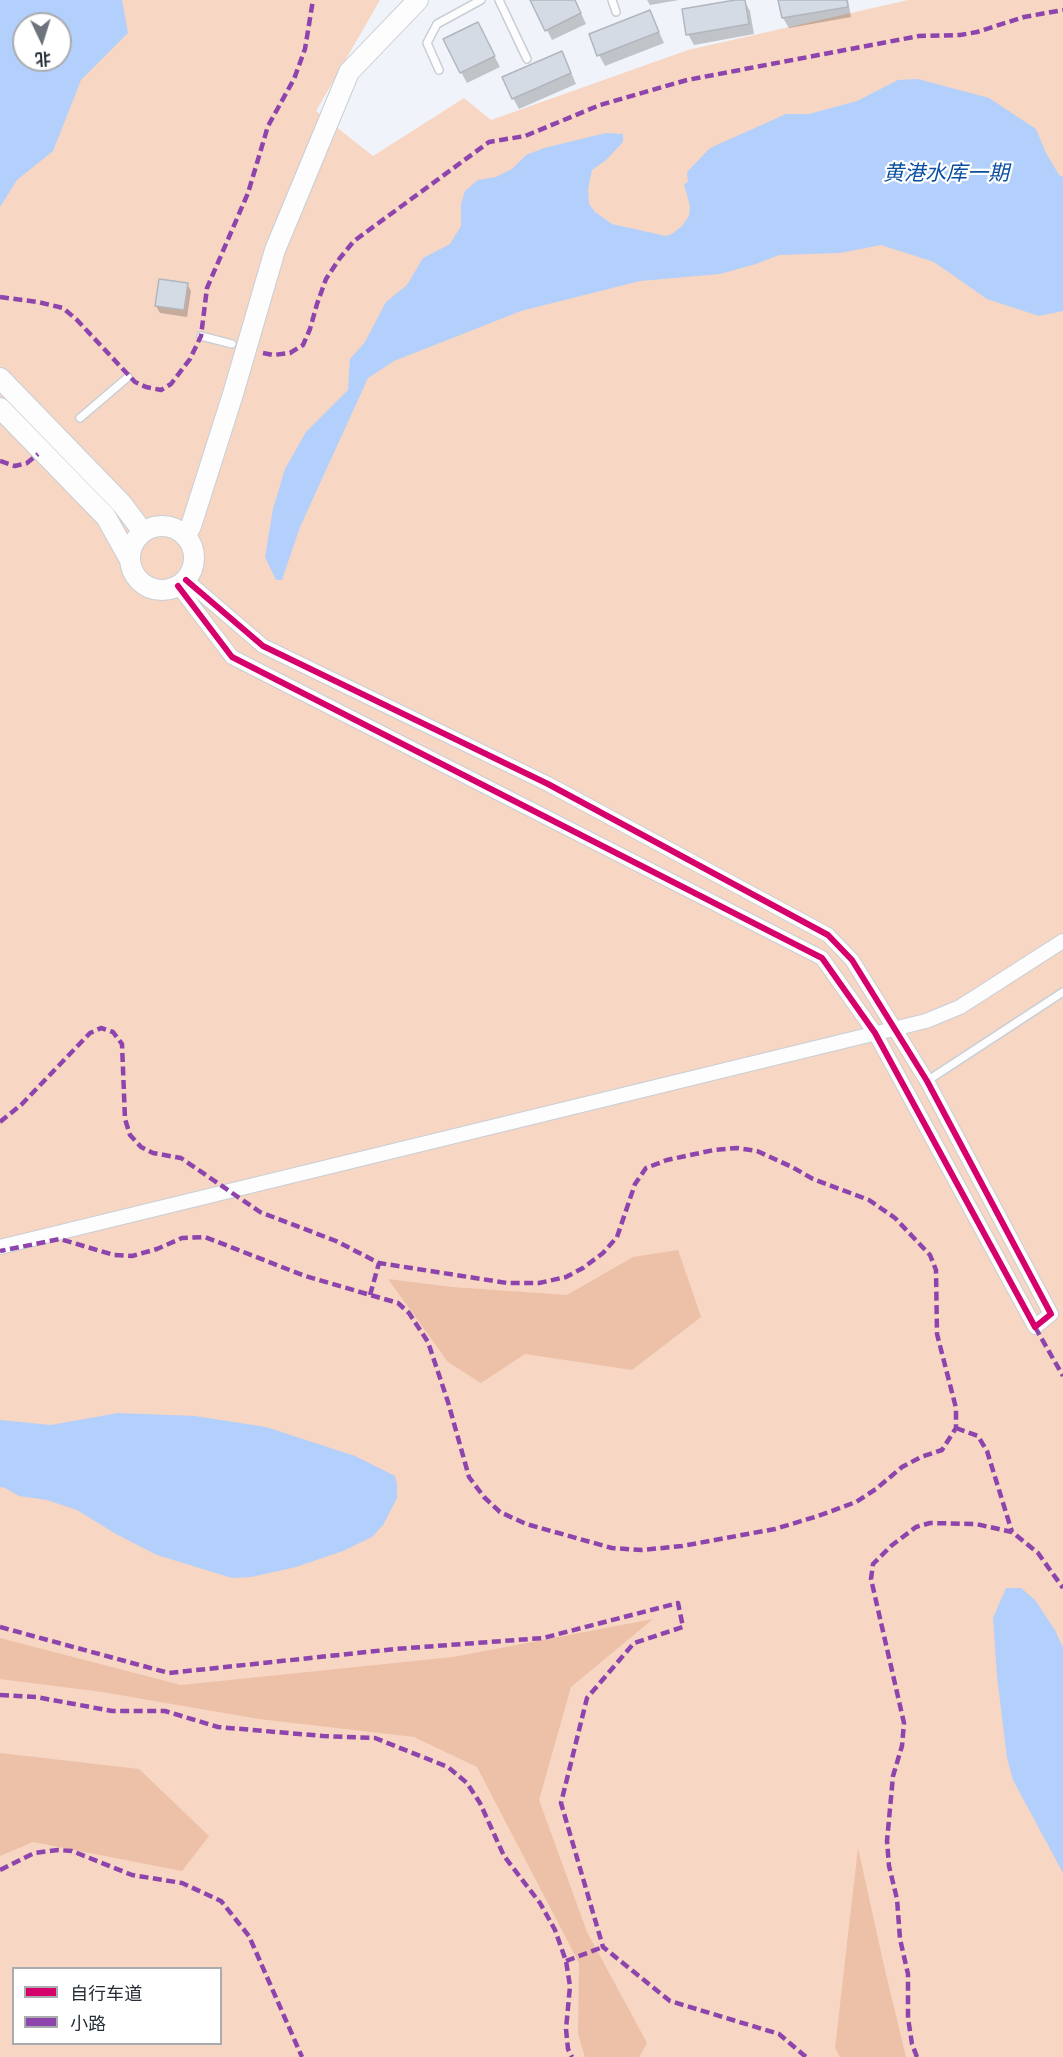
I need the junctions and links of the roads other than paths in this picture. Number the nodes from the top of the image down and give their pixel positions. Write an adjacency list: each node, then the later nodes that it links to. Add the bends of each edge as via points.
1 (418, 0): 15 (street, via 349,72 275,250 230,405)
2 (481, 0): 7 (lane, via 437,24 427,43)
3 (499, 0): 6 (lane)
4 (612, 0): 5 (lane)
5 (616, 12)
6 (527, 60)
7 (439, 70)
8 (201, 336): 9 (lane)
9 (232, 344)
10 (128, 377): 13 (lane)
11 (0, 378): 14 (street, via 122,504)
12 (0, 408): 16 (street, via 106,518)
13 (80, 418)
14 (143, 532): 15 (street, via 170,526); 16 (street, via 135,540)
15 (186, 535): 17 (street, via 194,562 192,572)
16 (130, 560): 17 (street, via 138,579 147,586 167,590)
17 (182, 583): 20 (street, via 263,646 548,784 828,935 852,960); 21 (street, via 232,657 822,958)
18 (1063, 941): 20 (street, via 960,1007)
19 (1063, 992): 22 (lane)
20 (894, 1029): 21 (street); 22 (street)
21 (875, 1033): 22 (street, via 1035,1327 1051,1314); 23 (street)
22 (927, 1081)
23 (0, 1247)

